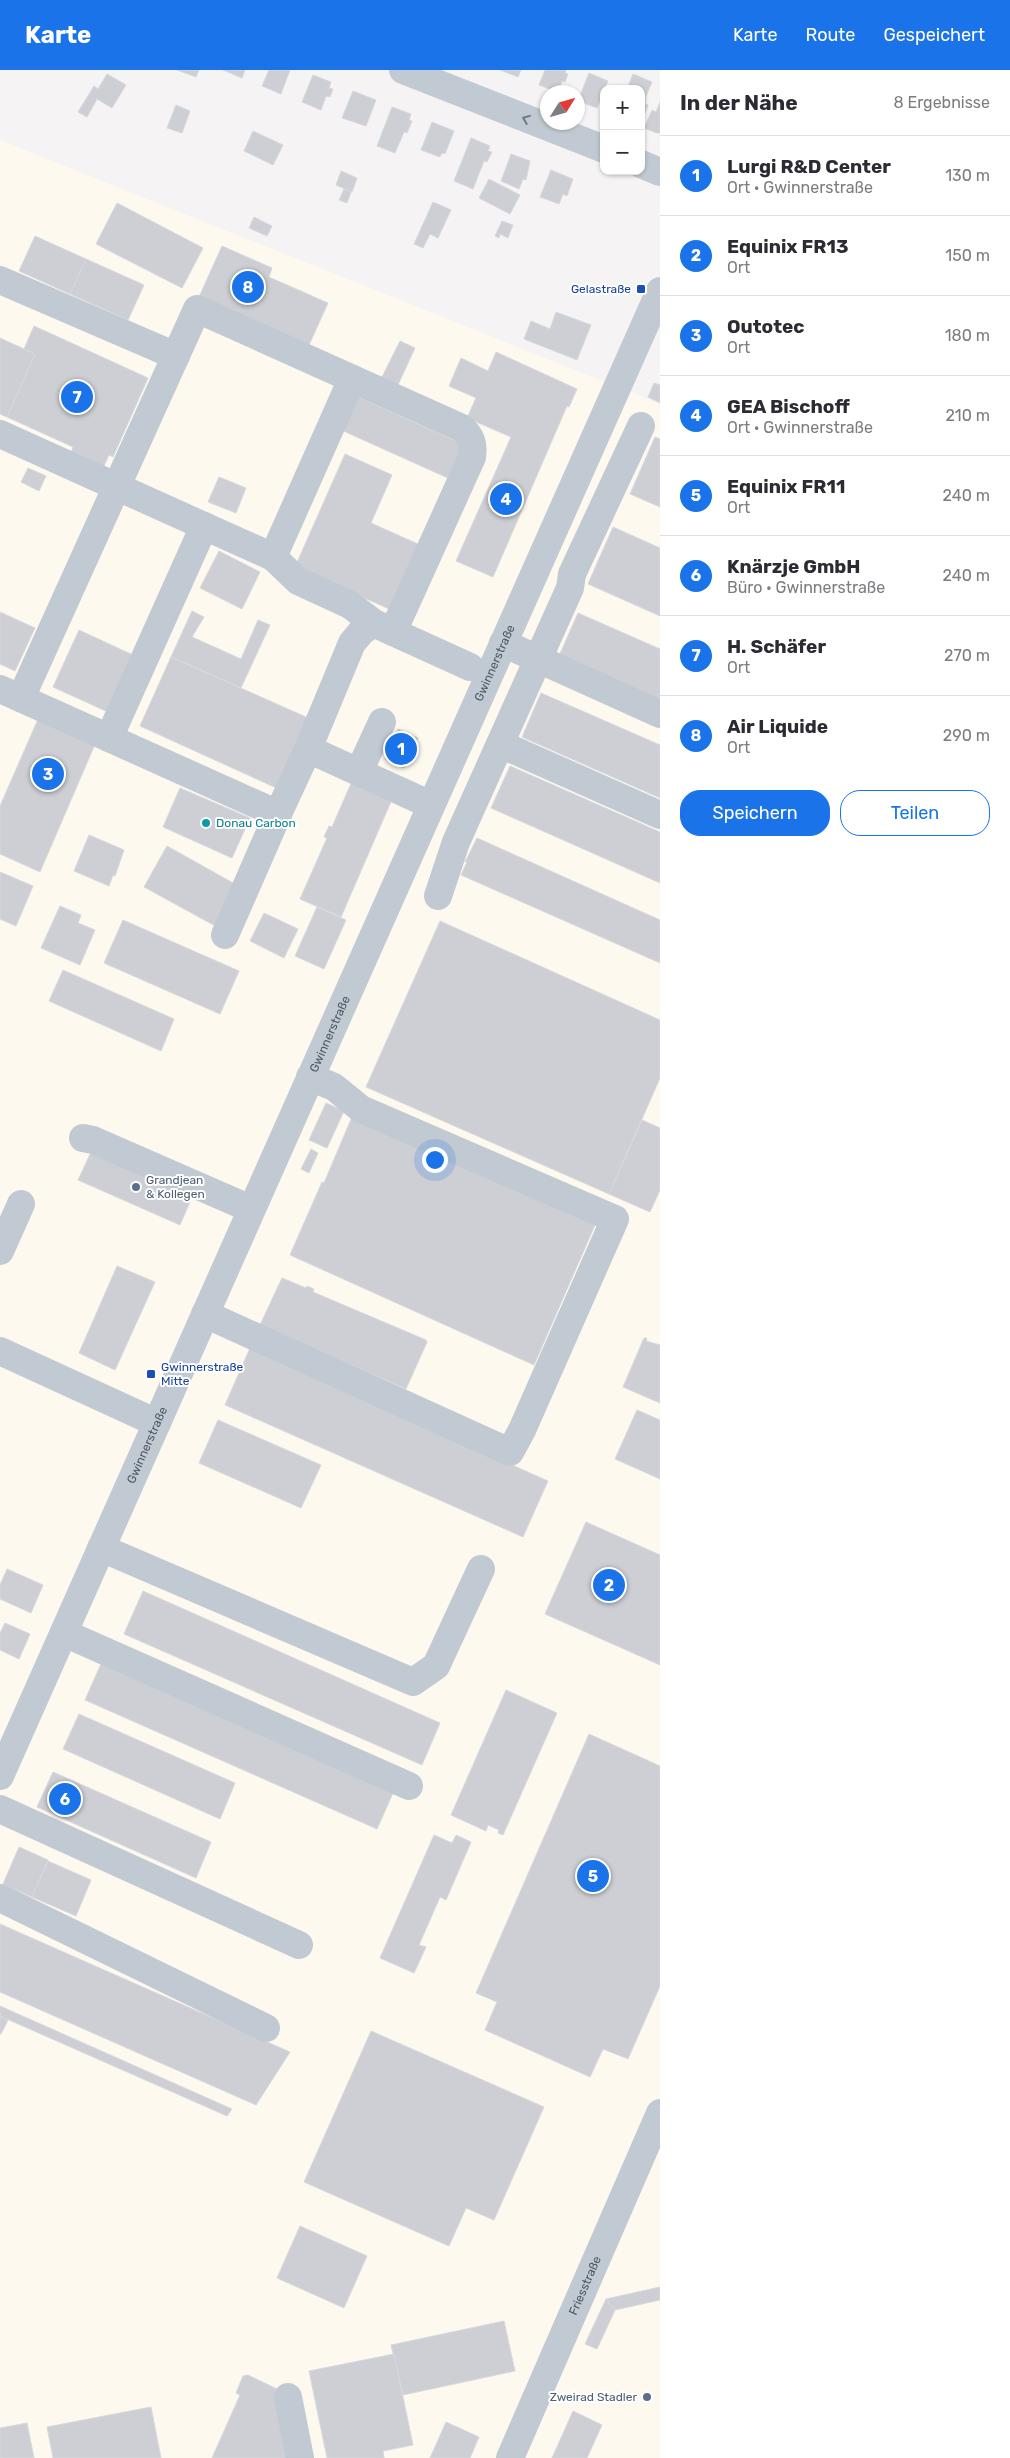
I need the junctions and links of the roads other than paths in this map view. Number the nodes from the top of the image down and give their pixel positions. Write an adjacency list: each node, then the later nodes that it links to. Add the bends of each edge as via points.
1 (403, 70): 2 (street, one-way to 1)
2 (600, 147)
3 (645, 166): 4 (street)
4 (660, 172)
5 (0, 280): 7 (street)
6 (660, 290): 15 (street, Gwinnerstraße)
7 (176, 356): 8 (street, via 197,309); 11 (street)
8 (352, 379): 13 (street); 14 (street, via 462,428 474,446 472,457)
9 (641, 426): 16 (street, via 572,574 570,588)
10 (0, 434): 11 (street)
11 (118, 487): 12 (street); 18 (street)
12 (204, 526): 13 (street); 21 (street)
13 (273, 556): 14 (street, via 298,581 350,605)
14 (383, 628): 17 (street); 23 (street, via 362,631 352,643)
15 (503, 643): 16 (street); 25 (street, Gwinnerstraße)
16 (539, 660): 19 (street); 22 (street)
17 (470, 666)
18 (11, 693): 21 (street)
19 (660, 714)
20 (382, 722): 24 (street)
21 (109, 738): 26 (street)
22 (500, 744): 27 (street); 28 (street, via 456,842 442,888)
23 (308, 749): 24 (street); 26 (street)
24 (358, 772): 25 (street)
25 (431, 805): 28 (street, Gwinnerstraße)
26 (278, 814): 29 (street)
27 (660, 815)
28 (406, 862): 30 (street, Gwinnerstraße)
29 (225, 935)
30 (310, 1077): 33 (street, Gwinnerstraße); 35 (street, via 334,1087 361,1109 615,1219 526,1422 510,1452)
31 (83, 1138): 33 (street)
32 (21, 1204): 34 (street)
33 (251, 1210): 35 (street, Gwinnerstraße)
34 (0, 1251)
35 (205, 1314): 37 (street, Gwinnerstraße)
36 (0, 1351): 37 (street)
37 (157, 1423): 38 (street, Gwinnerstraße)
38 (101, 1548): 39 (street, via 413,1682 436,1666); 40 (street, Gwinnerstraße)
39 (481, 1568)
40 (64, 1633): 41 (street, Gwinnerstraße); 42 (street)
41 (0, 1776)
42 (409, 1786)
43 (0, 1809): 45 (street)
44 (0, 1898): 46 (street)
45 (299, 1945)
46 (266, 2028)
47 (660, 2113): 50 (street, Friesstraße)
48 (288, 2397): 49 (street)
49 (300, 2458)
50 (510, 2458)

